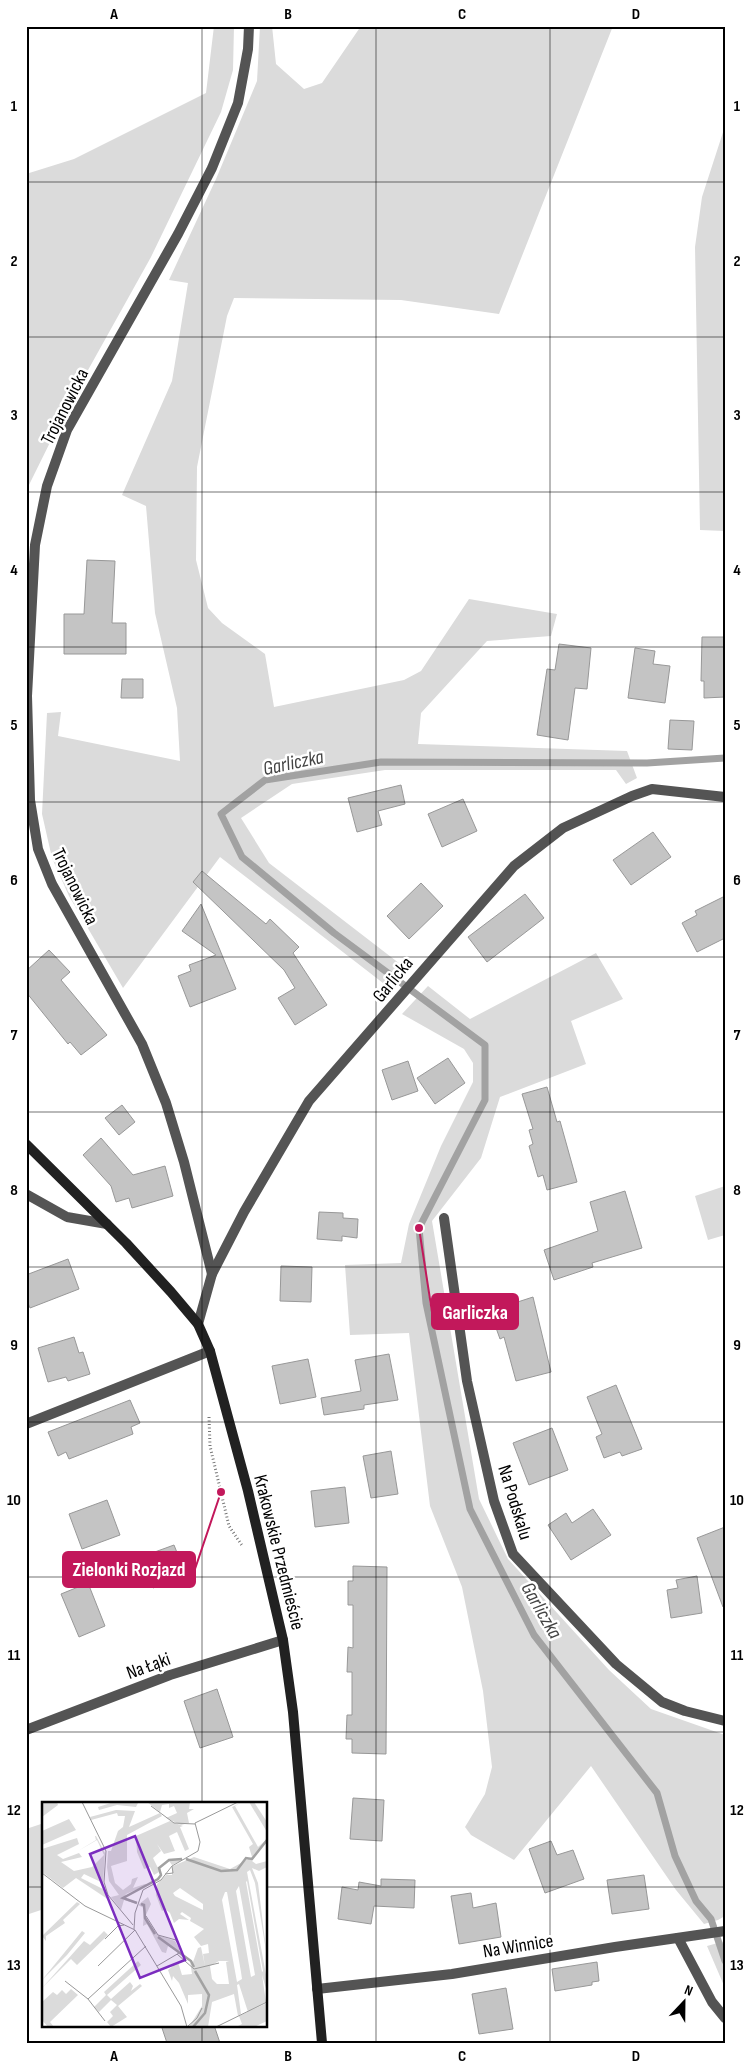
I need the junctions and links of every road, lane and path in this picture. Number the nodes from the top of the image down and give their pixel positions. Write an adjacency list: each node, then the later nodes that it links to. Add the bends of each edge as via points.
1 (249, 26): 7 (street, Trojanowicka, via 238,103 212,168 67,430 47,486 35,545 28,696 30,800 38,849 52,884 142,1044 166,1103 184,1162)
2 (725, 797): 7 (street, Garlicka, via 652,789 563,828 514,866 309,1101)
3 (26, 1144): 6 (main road, Krakowskie Przedmieście)
4 (26, 1194): 6 (street, via 67,1217)
5 (444, 1218): 12 (street, Na Podskalu, via 467,1381 494,1501 513,1554 616,1664 662,1702 685,1712)
6 (107, 1224): 8 (main road, Krakowskie Przedmieście)
7 (212, 1274): 8 (street, Garlicka)
8 (198, 1324): 9 (main road, Krakowskie Przedmieście)
9 (210, 1351): 10 (street); 11 (main road, Krakowskie Przedmieście, via 248,1491)
10 (26, 1424)
11 (283, 1640): 13 (street, Na Łąki, via 170,1675); 16 (main road, Krakowskie Przedmieście, via 294,1712)
12 (725, 1721)
13 (26, 1730)
14 (723, 1932): 15 (street, Na Winnice)
15 (678, 1938): 16 (street, Na Winnice, via 452,1974); 17 (street, via 712,2002)
16 (317, 1989): 18 (main road, Krakowskie Przedmieście)
17 (725, 2018)
18 (322, 2043)

